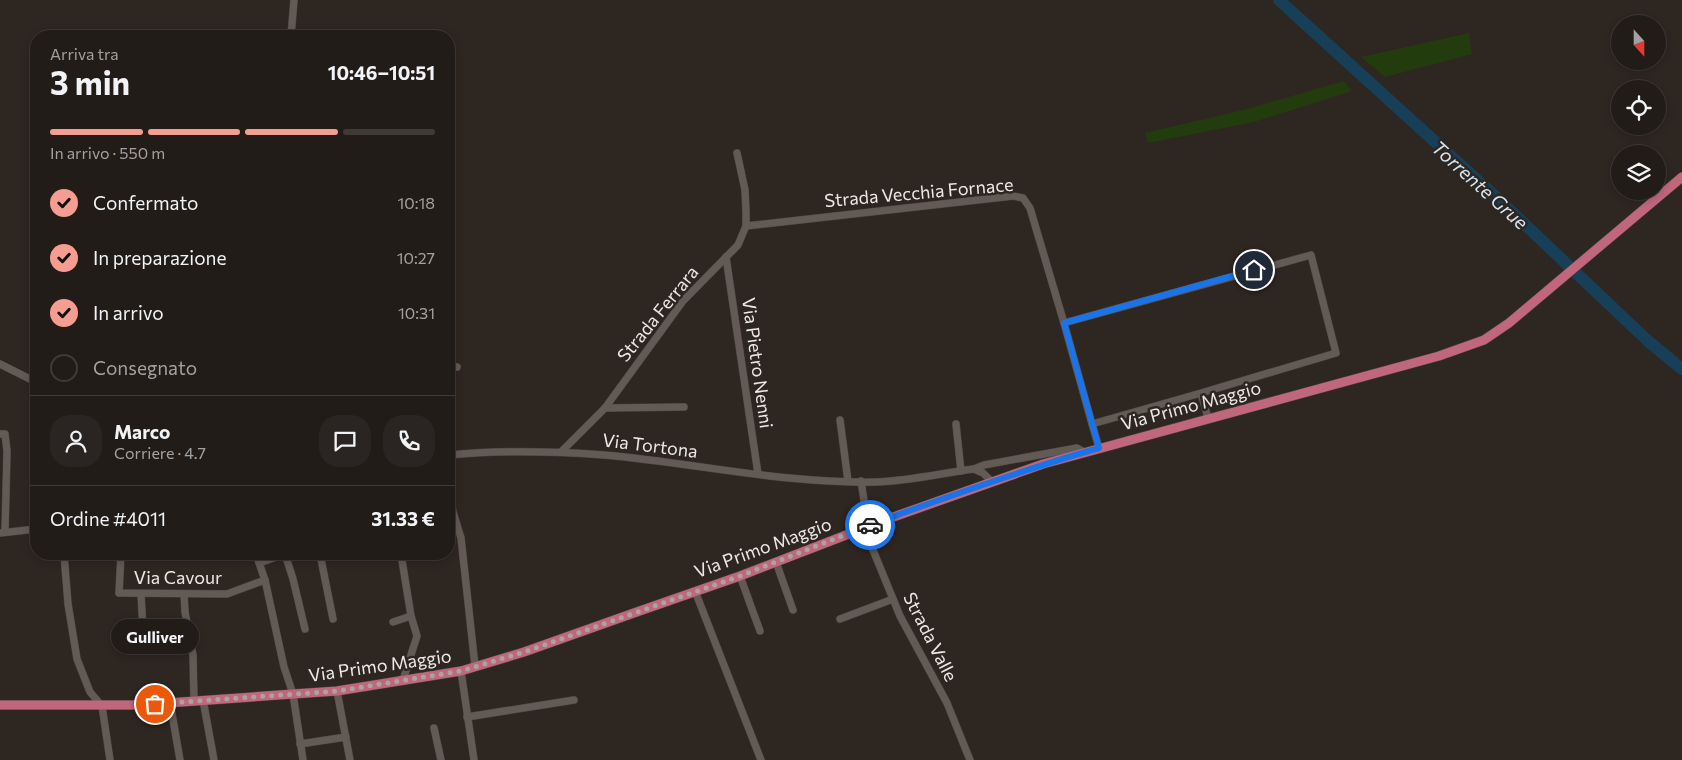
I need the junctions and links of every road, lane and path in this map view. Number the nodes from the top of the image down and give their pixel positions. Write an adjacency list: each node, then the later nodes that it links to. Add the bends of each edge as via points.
1 (294, 0): 2 (street)
2 (292, 30)
3 (737, 153): 5 (street, Strada Ferrara, via 745,190)
4 (1682, 177): 13 (main road, Via Primo Maggio, via 1509,323 1484,340 1439,356)
5 (746, 226): 6 (street, Strada Ferrara, via 738,245); 7 (street, Strada Vecchia Fornace, via 1013,196 1023,198 1030,208)
6 (726, 257): 12 (street, Strada Ferrara, via 683,301); 24 (street, Via Pietro Nenni)
7 (1064, 323): 10 (street, via 1311,254 1336,353); 16 (street, Strada Vecchia Fornace)
8 (0, 364): 9 (street)
9 (30, 379)
10 (1201, 393): 13 (street); 16 (street)
11 (684, 407): 12 (street)
12 (604, 408): 19 (street, Strada Ferrara)
13 (1208, 418): 18 (main road, Via Primo Maggio)
14 (840, 420): 25 (street)
15 (956, 424): 23 (street)
16 (1092, 424): 18 (street, Strada Vecchia Fornace)
17 (0, 434): 31 (street, via 5,434 7,451)
18 (1099, 448): 20 (main road, Via Primo Maggio)
19 (561, 452): 21 (street, Via Tortona); 24 (street, Via Tortona)
20 (1084, 452): 22 (street, Via Tortona, via 1078,448 1058,451); 27 (main road, Via Primo Maggio)
21 (455, 454)
22 (974, 469): 23 (street, Via Tortona); 27 (street, via 983,472)
23 (961, 471): 26 (street, Via Tortona)
24 (758, 474): 25 (street, Via Tortona)
25 (848, 481): 26 (street, Via Tortona)
26 (861, 481): 29 (street, Strada Valle)
27 (991, 482): 29 (main road, Via Primo Maggio)
28 (455, 522): 55 (street, via 461,538)
29 (866, 527): 39 (main road, Via Primo Maggio); 46 (street, Strada Valle)
30 (30, 530): 31 (street)
31 (3, 532)
32 (64, 560): 64 (street, via 77,659 90,692)
33 (121, 560): 44 (street, Via Cavour, via 119,593)
34 (258, 560): 40 (street)
35 (271, 560): 40 (street)
36 (287, 560): 52 (street)
37 (321, 560): 49 (street)
38 (401, 560): 48 (street)
39 (776, 562): 41 (main road, Via Primo Maggio); 47 (street)
40 (259, 563): 42 (street)
41 (740, 576): 43 (main road, Via Primo Maggio); 54 (street)
42 (265, 580): 45 (street, Via Cavour, via 227,594); 59 (street)
43 (695, 591): 55 (main road, Via Primo Maggio); 76 (street)
44 (141, 594): 45 (street, Via Cavour); 53 (street)
45 (184, 594): 61 (street)
46 (894, 599): 50 (street); 77 (street, Strada Valle, via 947,703)
47 (793, 610)
48 (411, 616): 51 (street); 57 (street, via 417,636)
49 (333, 619)
50 (840, 619)
51 (393, 622)
52 (305, 628)
53 (143, 630)
54 (760, 631)
55 (476, 666): 56 (main road, Via Primo Maggio)
56 (461, 671): 57 (main road, Via Primo Maggio); 65 (street)
57 (404, 680): 58 (main road, Via Primo Maggio)
58 (338, 691): 59 (main road, Via Primo Maggio); 67 (street)
59 (293, 694): 61 (main road, Via Primo Maggio); 68 (street)
60 (574, 700): 65 (street)
61 (198, 701): 62 (main road, Via Primo Maggio); 71 (street)
62 (170, 702): 64 (main road, Via Primo Maggio); 70 (street)
63 (0, 705): 64 (main road, Via Primo Maggio)
64 (102, 706): 69 (street)
65 (467, 716): 75 (street)
66 (434, 728): 74 (street)
67 (346, 737): 68 (street); 73 (street)
68 (300, 744): 72 (street)
69 (110, 760)
70 (180, 760)
71 (214, 760)
72 (303, 760)
73 (350, 760)
74 (439, 760)
75 (474, 760)
76 (761, 760)
77 (970, 760)

